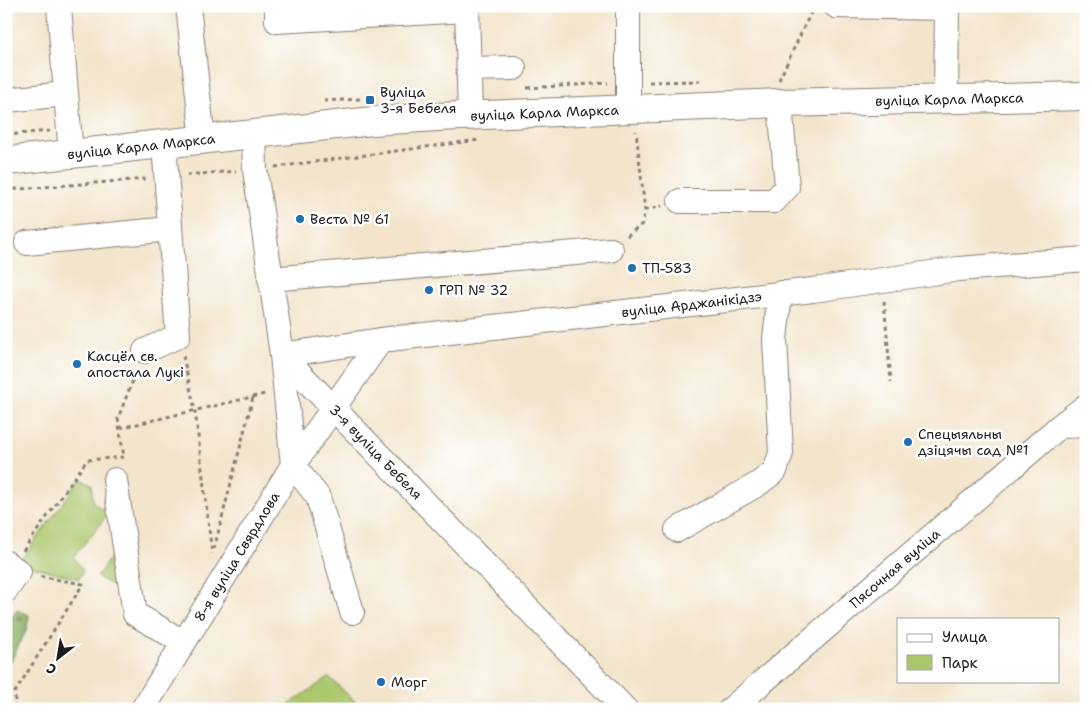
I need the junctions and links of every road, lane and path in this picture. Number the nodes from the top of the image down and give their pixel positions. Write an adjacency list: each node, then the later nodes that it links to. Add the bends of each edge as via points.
1 (59, 6): 13 (street)
2 (188, 6): 20 (street)
3 (277, 6): 9 (street, via 277,21)
4 (628, 6): 18 (street)
5 (814, 6): 12 (path)
6 (836, 6): 7 (street)
7 (946, 7): 15 (street)
8 (467, 8): 9 (street); 11 (street)
9 (378, 11)
10 (514, 68): 11 (street)
11 (469, 69): 17 (street)
12 (779, 91): 15 (main road, вуліца Карла Маркса); 18 (main road, вуліца Карла Маркса); 28 (street, via 788,187 774,201)
13 (66, 94): 16 (street); 23 (street)
14 (1086, 96): 15 (main road, вуліца Карла Маркса)
15 (946, 98)
16 (6, 100)
17 (470, 115): 18 (main road, вуліца Карла Маркса); 19 (main road, вуліца Карла Маркса, via 373,121)
18 (632, 117): 31 (path, via 645,210 642,224)
19 (254, 134): 20 (main road, вуліца Карла Маркса); 25 (street)
20 (203, 140): 22 (main road, вуліца Карла Маркса)
21 (481, 140): 25 (path)
22 (164, 144): 23 (main road, вуліца Карла Маркса); 26 (street)
23 (71, 155): 24 (main road, вуліца Карла Маркса)
24 (6, 160)
25 (255, 170): 26 (path); 33 (street)
26 (167, 177): 27 (path); 29 (street)
27 (6, 190)
28 (680, 201)
29 (170, 229): 30 (street); 36 (street)
30 (26, 243)
31 (611, 250): 33 (street)
32 (1086, 259): 34 (street, вуліца Арджанікідзэ, via 959,269)
33 (270, 278): 39 (street)
34 (882, 280): 35 (street, вуліца Арджанікідзэ); 40 (path)
35 (780, 294): 37 (street, вуліца Арджанікідзэ); 51 (street, via 775,339 781,453 775,471)
36 (178, 336): 38 (street); 45 (path)
37 (381, 340): 39 (street, вуліца Арджанікідзэ); 44 (street)
38 (145, 351): 48 (path, via 118,418)
39 (282, 355): 41 (street); 44 (street, 3-я вуліца Бебеля)
40 (891, 382)
41 (285, 389): 42 (path); 49 (street)
42 (253, 397): 45 (path); 52 (path)
43 (1086, 406): 47 (street, Пясочная вуліца)
44 (333, 407): 49 (street, 8-я вуліца Свярдлова); 59 (street, 3-я вуліца Бебеля)
45 (195, 410): 48 (path); 52 (path)
46 (1086, 425): 47 (street)
47 (1060, 426): 60 (street, Пясочная вуліца)
48 (120, 428): 54 (path, via 124,457 87,460)
49 (294, 465): 55 (street, via 318,497); 56 (street, 8-я вуліца Свярдлова)
50 (115, 480): 56 (street, via 135,614)
51 (677, 530)
52 (214, 552): 53 (path)
53 (210, 560)
54 (11, 573): 57 (path, via 83,584 15,692)
55 (352, 612)
56 (183, 642): 58 (street, 8-я вуліца Свярдлова)
57 (15, 709)
58 (143, 709)
59 (625, 709)
60 (731, 709)

